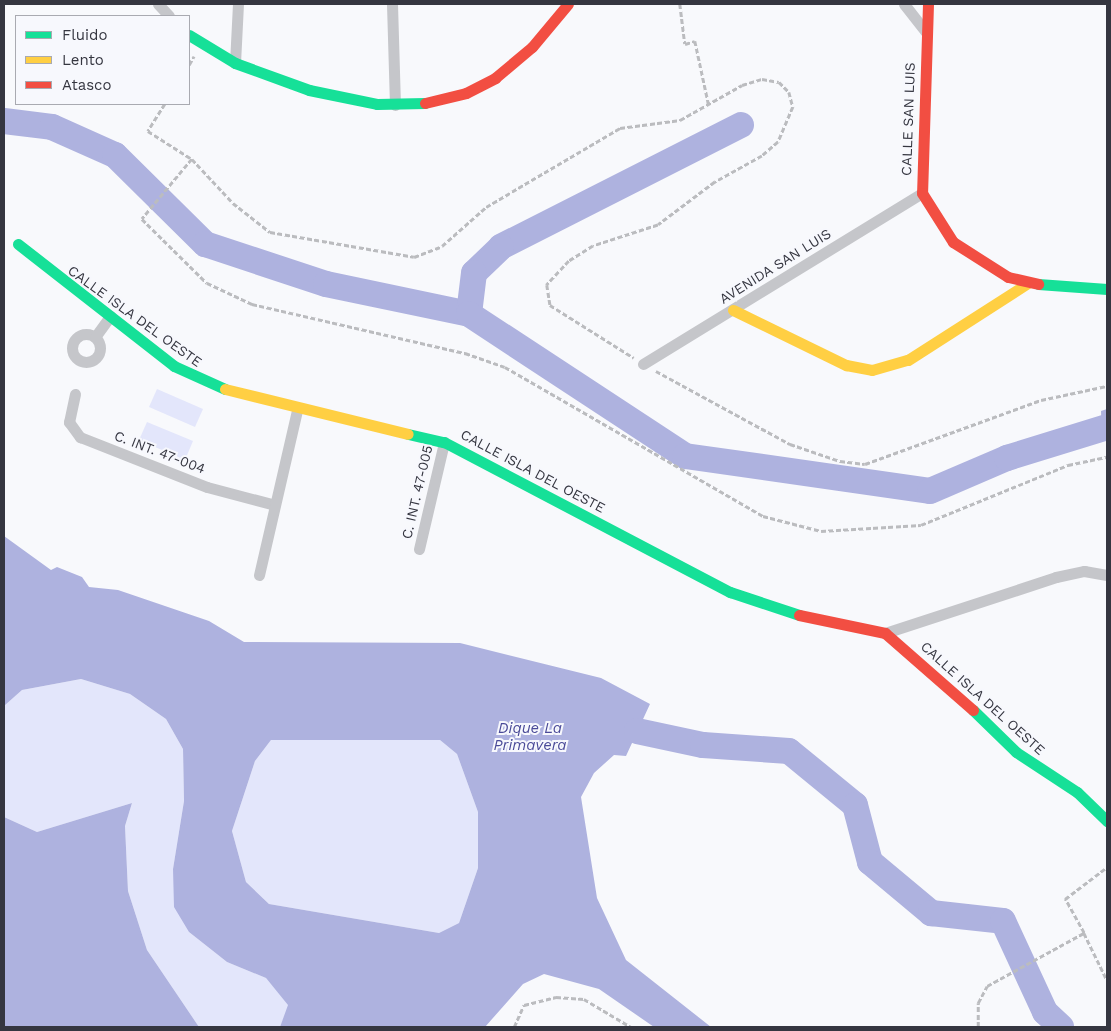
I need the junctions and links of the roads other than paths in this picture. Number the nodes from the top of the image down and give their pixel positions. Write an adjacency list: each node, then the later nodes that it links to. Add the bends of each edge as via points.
1 (158, 4): 7 (street)
2 (238, 4): 10 (street)
3 (392, 4): 11 (street)
4 (568, 4): 11 (street, via 532,47 495,78 449,98)
5 (904, 4): 8 (street)
6 (925, 7): 8 (street, CALLE SAN LUIS)
7 (168, 15)
8 (927, 33): 12 (street, CALLE SAN LUIS)
9 (190, 36): 10 (street)
10 (235, 63): 11 (street, via 309,90)
11 (395, 105)
12 (922, 193): 14 (street, CALLE SAN LUIS, via 953,242 995,271); 16 (street, AVENIDA SAN LUIS)
13 (18, 244): 17 (street, CALLE ISLA DEL OESTE)
14 (1028, 283): 15 (street, CALLE SAN LUIS); 16 (street, via 908,360 872,370 846,365)
15 (1107, 289)
16 (733, 310): 19 (street, AVENIDA SAN LUIS)
17 (110, 316): 18 (street); 21 (street, CALLE ISLA DEL OESTE, via 204,383)
18 (95, 337)
19 (643, 364)
20 (75, 394): 23 (street, C. INT. 47-004, via 69,422 80,437 207,487)
21 (297, 410): 22 (street, CALLE ISLA DEL OESTE); 23 (street)
22 (444, 442): 24 (street, C. INT. 47-005); 27 (street, CALLE ISLA DEL OESTE, via 730,592 787,614)
23 (275, 505): 25 (street)
24 (418, 549)
25 (259, 575)
26 (1107, 575): 27 (street, CALLE ISLA DEL OESTE, via 1084,571 1056,577)
27 (885, 633): 28 (street, CALLE ISLA DEL OESTE, via 935,673 1016,752 1077,792)
28 (1107, 821)

